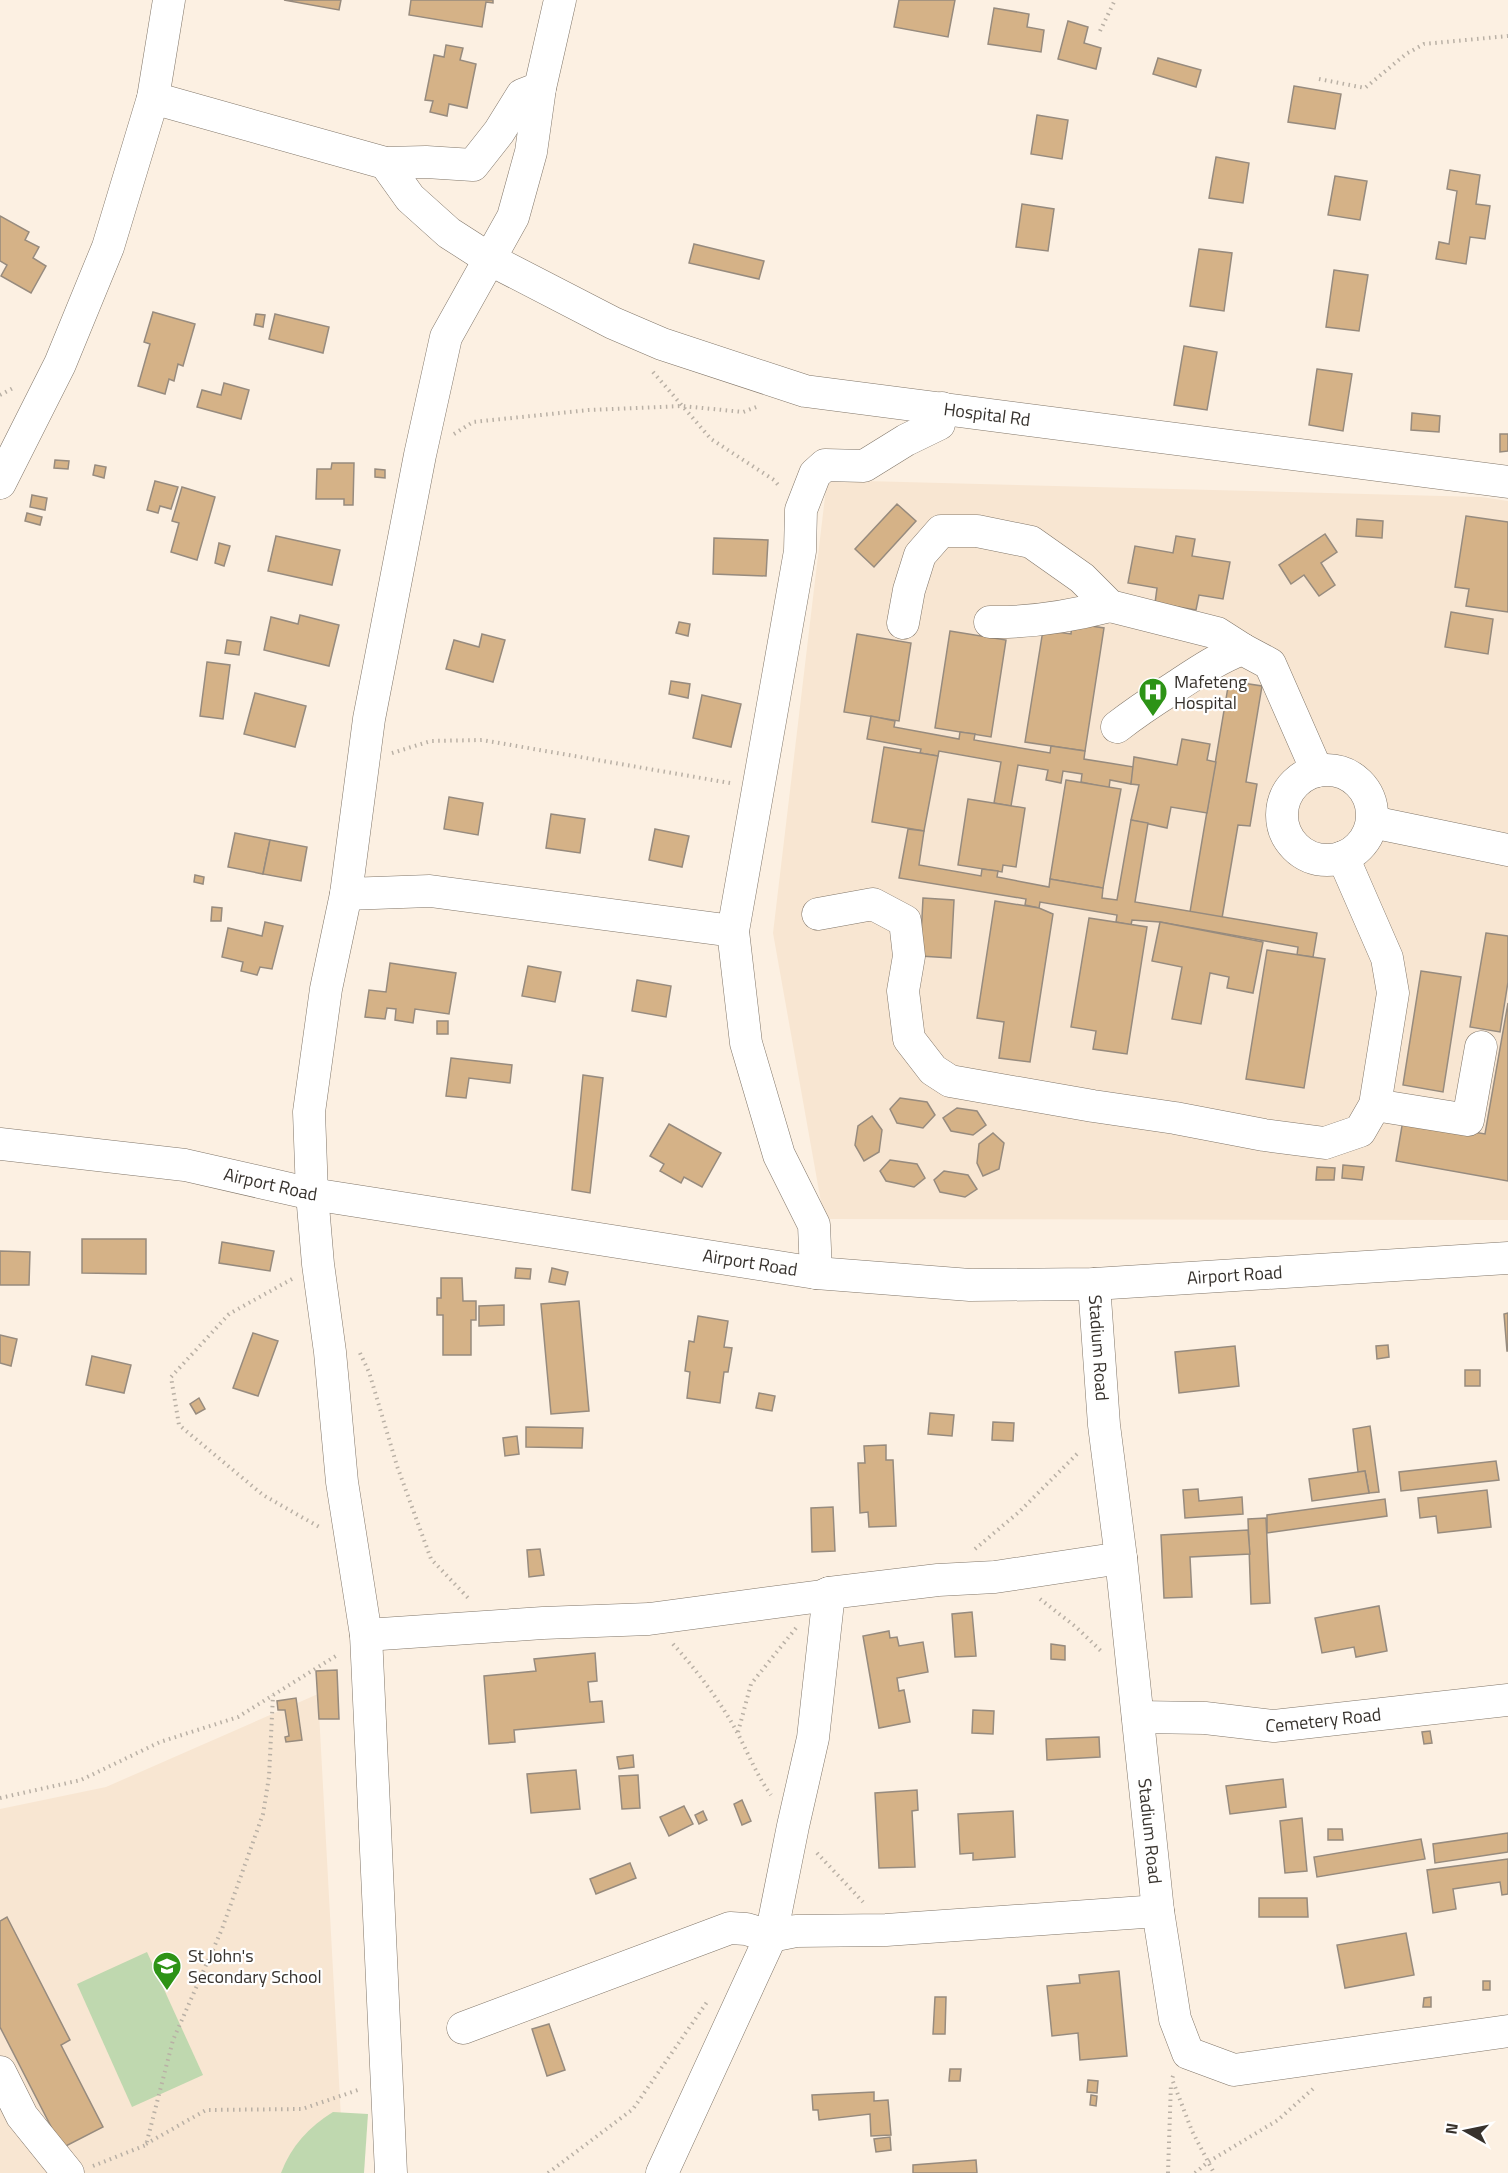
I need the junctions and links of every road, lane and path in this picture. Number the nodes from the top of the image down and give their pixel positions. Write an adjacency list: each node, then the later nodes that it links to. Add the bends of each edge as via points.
1 (169, 0): 8 (street)
2 (560, 0): 7 (street)
3 (1115, 0): 4 (path)
4 (1100, 31)
5 (1508, 36): 6 (path, via 1424,44 1365,88)
6 (1319, 79)
7 (540, 88): 9 (street, via 522,94 473,165); 10 (street, via 531,152 513,217)
8 (153, 98): 9 (street); 17 (street, via 108,247 60,364)
9 (385, 163): 10 (street, Hospital Rd, via 410,198 449,233)
10 (491, 260): 14 (street, Hospital Rd, via 613,323 725,366 805,391); 15 (street, via 446,336)
11 (652, 372): 13 (path)
12 (764, 405): 13 (path, via 743,412)
13 (682, 406): 15 (path, via 589,410 473,422); 18 (path, via 711,439 774,480)
14 (942, 408): 16 (street, Hospital Rd); 18 (street, via 939,424 864,466 825,465 815,474)
15 (420, 455): 24 (street)
16 (1508, 482)
17 (0, 483)
18 (801, 510): 26 (street, via 800,551)
19 (1110, 606): 20 (street, via 1016,622); 21 (street, via 1082,578 1031,542 977,531 941,531 921,555); 22 (street, via 1217,633)
20 (990, 622)
21 (903, 623)
22 (1242, 649): 23 (street, via 1222,656); 25 (street, via 1270,664)
23 (1117, 727)
24 (364, 756): 26 (path, via 399,752 431,741 482,740 728,783); 30 (street)
25 (1317, 771): 27 (street, via 1335,770 1351,776 1364,788); 29 (street, via 1301,778 1289,791 1283,807 1283,825 1290,841 1303,853 1320,860)
26 (760, 785): 32 (street)
27 (1372, 822): 28 (street); 29 (street, via 1365,839)
28 (1508, 850)
29 (1343, 856): 34 (street, via 1387,958 1393,993)
30 (346, 894): 32 (street, via 429,891); 36 (street, via 326,989 309,1113)
31 (818, 914): 34 (street, via 873,904 905,921 909,956 903,991 909,1039 933,1070 950,1081 1264,1136 1325,1143 1360,1131)
32 (733, 931): 39 (street, via 746,1043 778,1155 814,1225)
33 (1481, 1047): 34 (street, via 1468,1120)
34 (1375, 1105)
35 (0, 1144): 36 (street, Airport Road, via 185,1166)
36 (312, 1194): 38 (street); 39 (street, Airport Road)
37 (1508, 1258): 40 (street, Airport Road)
38 (318, 1264): 43 (street); 43 (path, via 229,1314 171,1377 179,1425 263,1495)
39 (816, 1274): 40 (street, Airport Road, via 970,1284)
40 (1094, 1284): 42 (street, Stadium Road)
41 (359, 1351): 49 (path, via 431,1559)
42 (1104, 1425): 44 (path, via 1027,1505); 45 (street, Stadium Road)
43 (350, 1544): 50 (street)
44 (974, 1550)
45 (1120, 1558): 46 (street); 51 (street, Stadium Road)
46 (995, 1577): 47 (street); 51 (path, via 1024,1586 1113,1662)
47 (825, 1594): 48 (street); 55 (path, via 751,1684); 57 (street, via 813,1738)
48 (649, 1619): 49 (street); 55 (path, via 690,1663)
49 (497, 1628): 50 (street)
50 (366, 1635): 52 (path); 66 (street)
51 (1132, 1665): 54 (street, Stadium Road)
52 (273, 1695): 56 (path, via 238,1717 160,1742 81,1780); 69 (path, via 263,1814 222,1929 173,2040)
53 (1508, 1700): 54 (street, Cemetery Road, via 1274,1726 1205,1718)
54 (1138, 1717): 58 (street, Stadium Road)
55 (737, 1732): 57 (path, via 759,1780)
56 (0, 1798)
57 (793, 1826): 59 (path); 60 (street)
58 (1158, 1911): 59 (street); 64 (street, Stadium Road, via 1175,2019)
59 (886, 1930): 60 (street, via 796,1931)
60 (771, 1936): 62 (street, via 730,1929); 74 (street)
61 (713, 1993): 73 (path, via 633,2109)
62 (463, 2028)
63 (1508, 2031): 64 (street, via 1234,2070)
64 (1188, 2053): 67 (path)
65 (0, 2072): 71 (street, via 22,2116)
66 (387, 2079): 69 (path, via 302,2109 206,2110); 72 (street)
67 (1172, 2079): 70 (path); 75 (path)
68 (1320, 2082): 70 (path, via 1278,2120)
69 (146, 2145): 71 (path)
70 (1208, 2162): 76 (path); 77 (path)
71 (77, 2171)
72 (391, 2173)
73 (548, 2173)
74 (662, 2173)
75 (1168, 2173)
76 (1195, 2173)
77 (1214, 2173)

